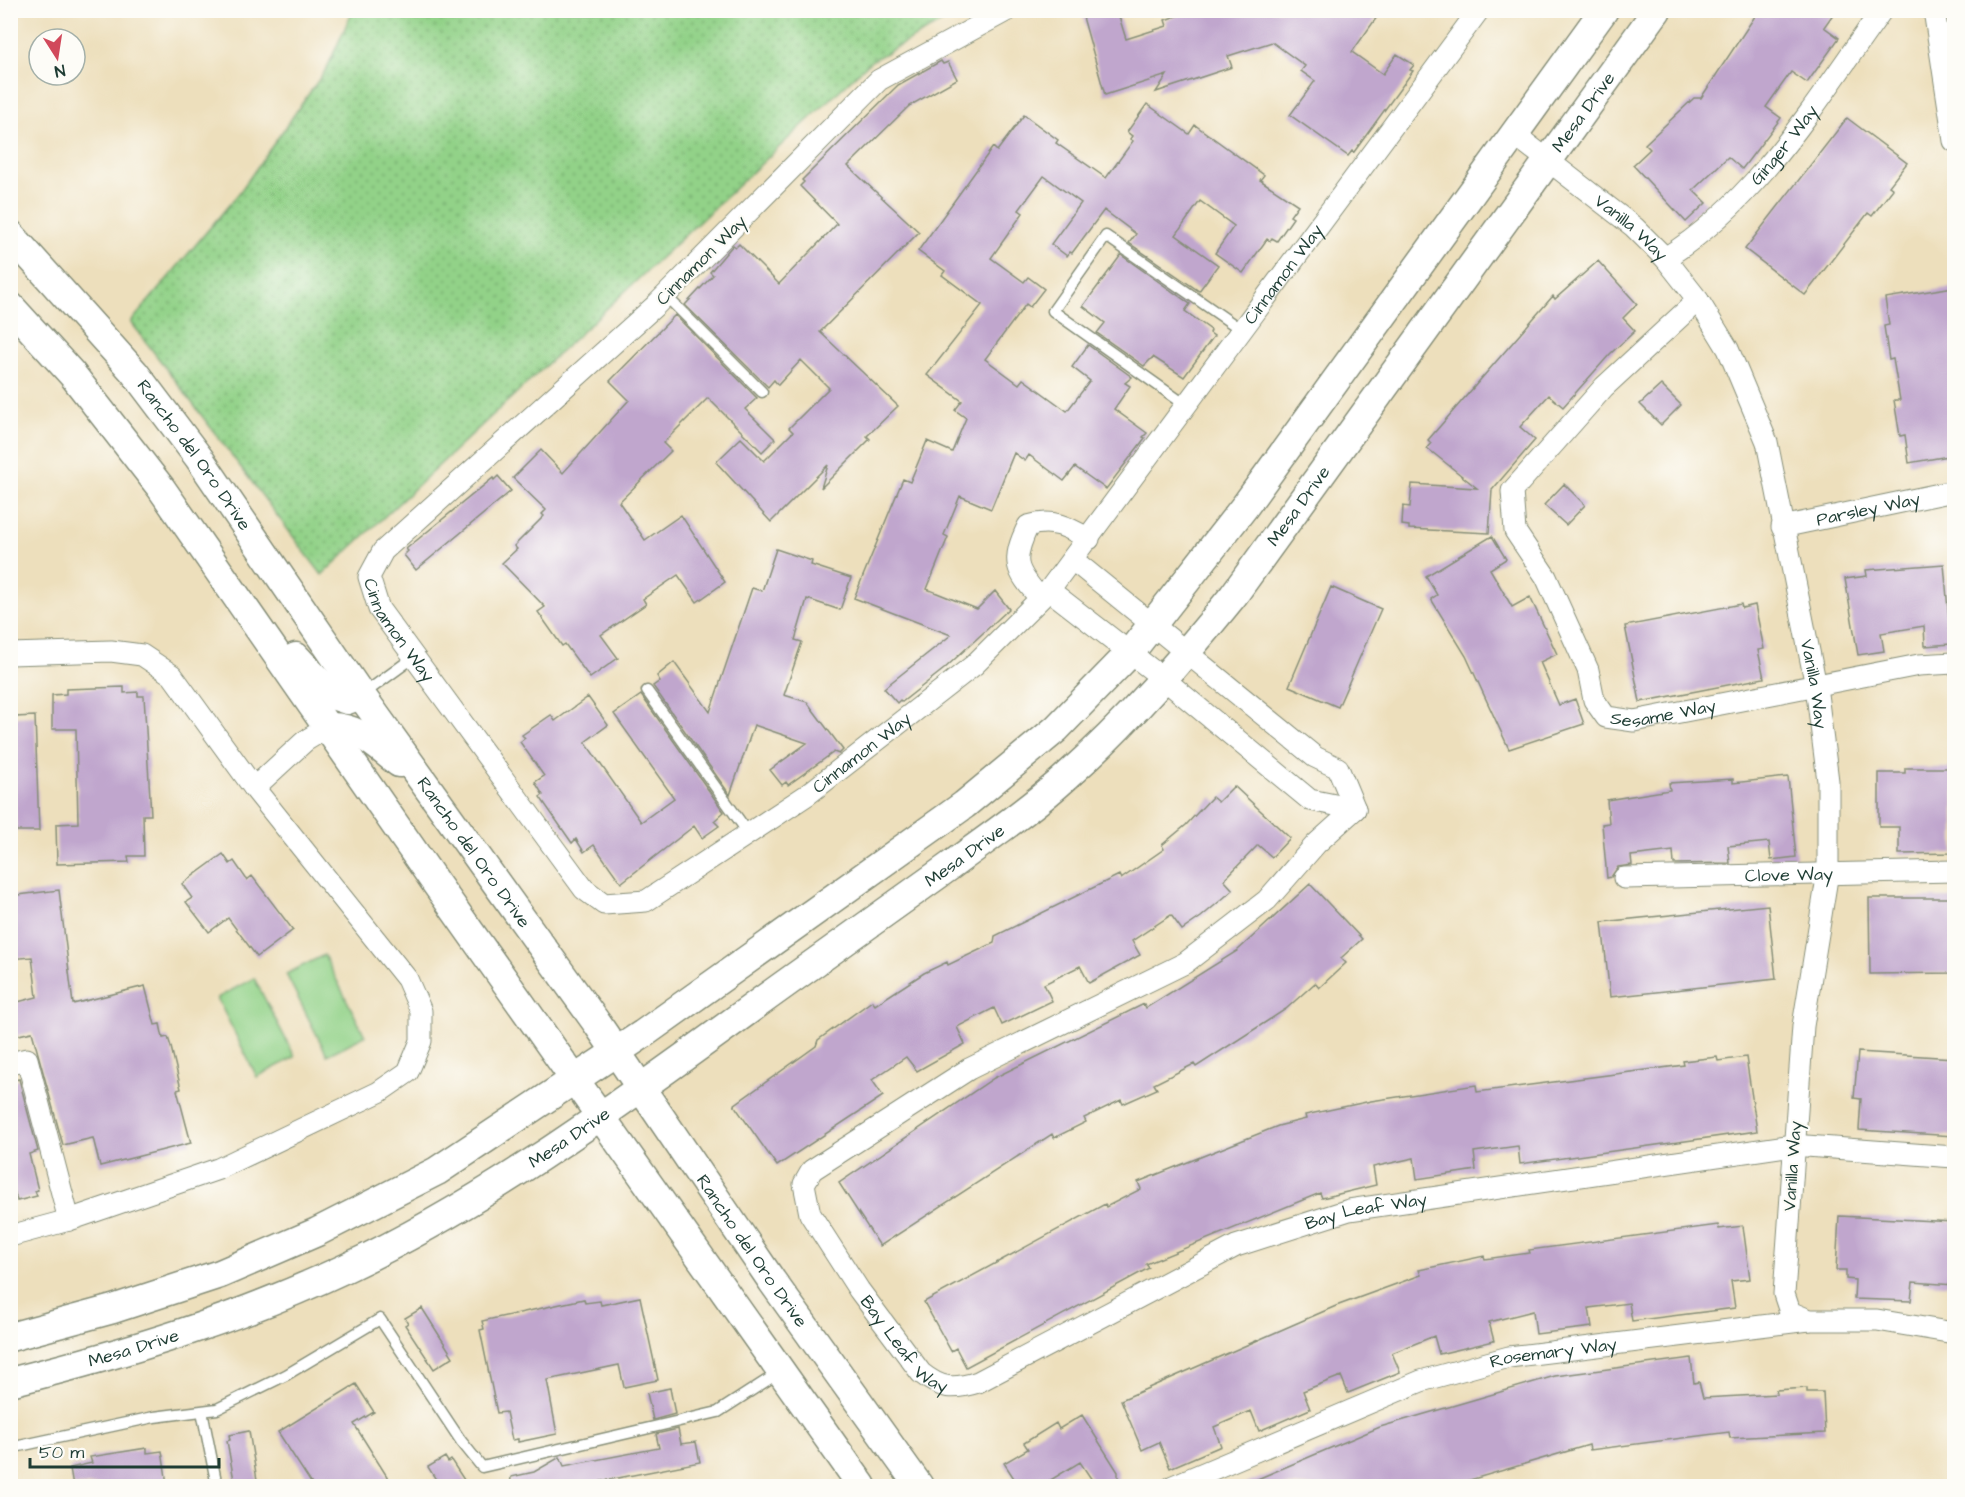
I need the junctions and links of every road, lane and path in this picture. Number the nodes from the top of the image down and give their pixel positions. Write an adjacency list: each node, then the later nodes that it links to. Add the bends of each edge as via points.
1 (1008, 10): 12 (street, Cinnamon Way, via 879,80)
2 (1479, 10): 15 (street, Cinnamon Way)
3 (1604, 10): 7 (main road)
4 (1657, 10): 9 (main road, Mesa Drive)
5 (1882, 10): 11 (street, Ginger Way, via 1766,168 1694,240)
6 (1934, 10): 8 (street)
7 (1514, 134): 9 (street, Vanilla Way); 24 (main road, via 1245,506)
8 (1954, 141)
9 (1549, 158): 11 (street, Vanilla Way, via 1634,227); 25 (main road, Mesa Drive, via 1233,597)
10 (10, 234): 33 (main road, Rancho del Oro Drive, via 134,372 199,458)
11 (1665, 258): 13 (street, Vanilla Way)
12 (666, 296): 16 (lane); 28 (street, Cinnamon Way, via 383,551 369,577 379,609)
13 (1698, 300): 19 (street, Vanilla Way, via 1728,349 1767,442); 31 (street, Sesame Way, via 1604,387 1512,491 1515,531 1546,577 1588,670 1594,700 1606,717 1635,721)
14 (10, 306): 22 (main road, via 72,374 161,488)
15 (1243, 331): 17 (street, Cinnamon Way); 17 (lane, via 1106,236 1053,311)
16 (762, 392)
17 (1188, 406): 20 (street, Cinnamon Way)
18 (1954, 491): 19 (street, Parsley Way)
19 (1782, 527): 31 (street, Vanilla Way)
20 (1089, 539): 21 (street, Cinnamon Way); 23 (street, via 1064,525 1041,522 1028,526 1018,548 1017,563 1022,578)
21 (1073, 560): 23 (street, Cinnamon Way); 24 (street)
22 (227, 583): 33 (main road, via 335,696 347,700); 34 (main road)
23 (1045, 594): 26 (street); 38 (street, Cinnamon Way, via 974,665 807,795)
24 (1153, 624): 25 (street); 26 (main road)
25 (1188, 652): 30 (main road, Mesa Drive); 37 (street, via 1315,757 1338,768)
26 (1130, 653): 30 (street); 42 (main road, via 1056,729 964,805)
27 (10, 654): 35 (street, via 111,651 142,655 172,675)
28 (414, 657): 33 (lane); 38 (street, Cinnamon Way, via 584,890 604,904 646,901)
29 (1954, 663): 31 (street, Sesame Way, via 1919,665)
30 (1165, 680): 37 (street, via 1310,800); 45 (main road, Mesa Drive, via 1065,778 1000,829)
31 (1816, 686): 40 (street, Vanilla Way, via 1828,781)
32 (647, 691): 38 (lane)
33 (361, 695): 36 (main road, Rancho del Oro Drive)
34 (328, 727): 35 (street, via 304,741); 36 (main road, via 342,727 364,735); 44 (main road)
35 (254, 788): 49 (street, via 407,979 421,1011 421,1041 408,1072 379,1092 218,1169)
36 (428, 788): 42 (main road, Rancho del Oro Drive)
37 (1355, 809): 47 (street, Bay Leaf Way, via 1316,844 1267,900 1185,963 969,1069 812,1170 804,1184 810,1214 859,1290 921,1373 934,1383 957,1388 978,1382 1236,1246 1349,1210)
38 (749, 834)
39 (1954, 871): 40 (street, Clove Way)
40 (1828, 872): 41 (street, Clove Way); 47 (street, Vanilla Way, via 1803,1026)
41 (1624, 878)
42 (616, 1052): 44 (main road); 45 (main road, Rancho del Oro Drive)
43 (10, 1063): 49 (street, via 27,1059)
44 (576, 1080): 46 (main road); 53 (main road, via 437,1171 317,1232 220,1274)
45 (640, 1088): 46 (main road, Mesa Drive); 60 (main road, Rancho del Oro Drive)
46 (602, 1115): 54 (main road); 55 (main road, Mesa Drive, via 445,1216 348,1268 190,1331 124,1353)
47 (1793, 1145): 48 (street, Bay Leaf Way); 51 (street, Vanilla Way, via 1784,1294 1790,1312)
48 (1954, 1156)
49 (69, 1220): 50 (street)
50 (10, 1236)
51 (1809, 1320): 52 (street, Rosemary Way, via 1877,1320); 61 (street, Rosemary Way, via 1498,1360 1421,1381)
52 (1954, 1334)
53 (10, 1337)
54 (780, 1372): 56 (lane, via 718,1412 482,1467 380,1319 286,1375 217,1409); 59 (main road)
55 (10, 1382)
56 (202, 1411): 57 (lane, via 154,1417); 58 (lane)
57 (10, 1448)
58 (217, 1486)
59 (862, 1486)
60 (919, 1486)
61 (1173, 1486)

